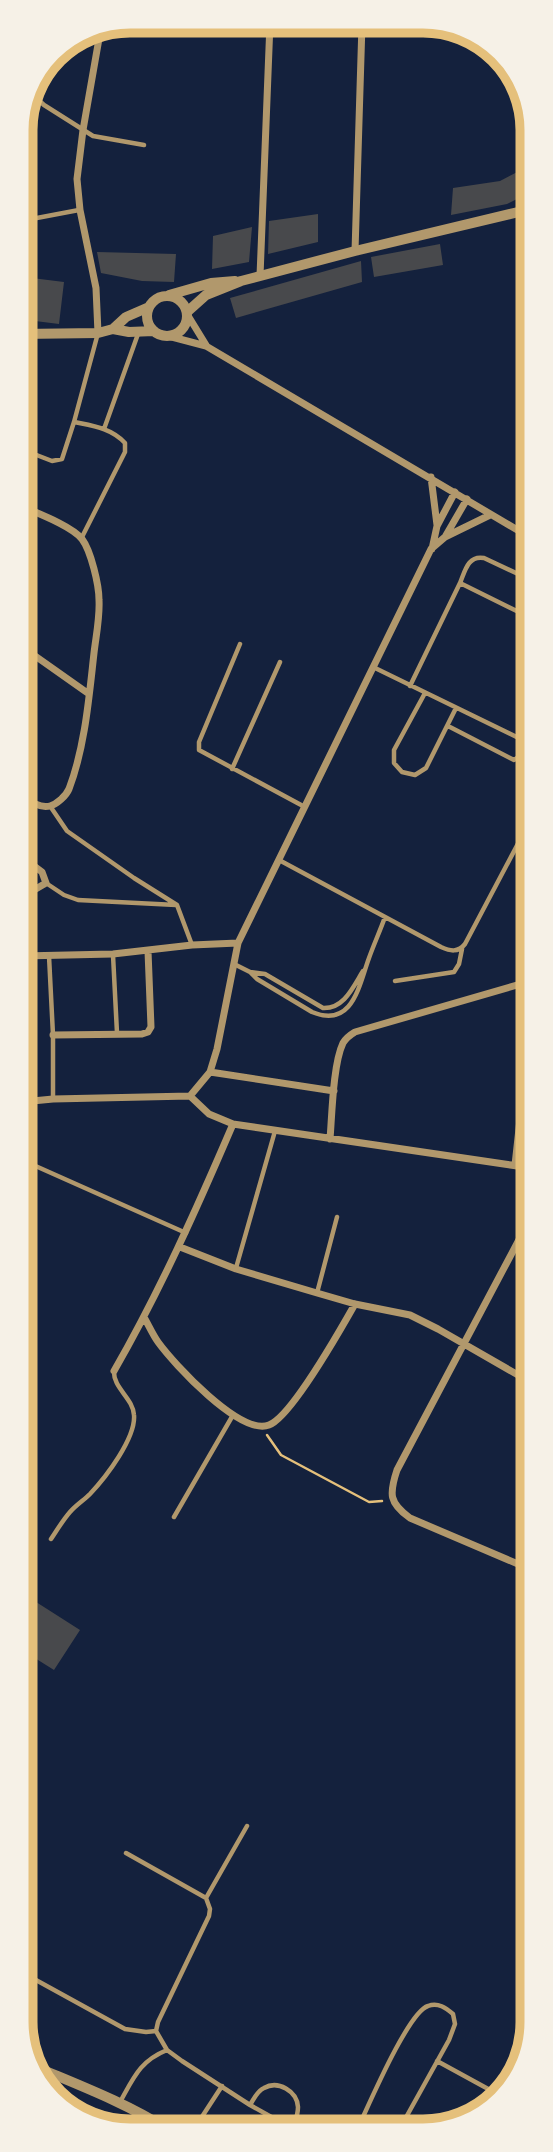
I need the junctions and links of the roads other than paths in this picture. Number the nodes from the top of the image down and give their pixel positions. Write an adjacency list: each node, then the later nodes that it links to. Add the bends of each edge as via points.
1 (270, 33): 11 (street)
2 (362, 33): 10 (street)
3 (99, 39): 5 (street)
4 (39, 100): 5 (lane)
5 (83, 130): 6 (lane); 7 (street, via 77,179)
6 (144, 145)
7 (80, 210): 9 (lane); 19 (street, via 96,288)
8 (520, 212): 10 (street)
9 (33, 219)
10 (355, 251): 11 (street)
11 (260, 276): 12 (street)
12 (241, 281): 13 (street, via 211,282); 15 (street, via 206,295)
13 (168, 296): 14 (street); 15 (street, via 178,299)
14 (149, 307): 16 (street); 17 (street)
15 (187, 313): 21 (street, via 180,331); 22 (street)
16 (113, 329): 18 (street); 19 (street)
17 (154, 331): 18 (street); 21 (street)
18 (139, 332): 24 (lane)
19 (98, 333): 20 (street); 23 (lane)
20 (33, 334)
21 (168, 336): 22 (street)
22 (206, 346): 26 (street)
23 (74, 422): 24 (lane); 25 (lane, via 62,459 52,461)
24 (104, 429): 34 (lane, via 117,434 125,443 125,452)
25 (33, 454)
26 (431, 477): 27 (street); 31 (street)
27 (455, 492): 28 (street); 31 (street)
28 (467, 499): 30 (street); 33 (street)
29 (33, 511): 34 (street)
30 (490, 515): 32 (street); 33 (street)
31 (437, 526): 35 (street)
32 (520, 532)
33 (445, 537): 35 (street)
34 (82, 538): 45 (street, via 100,603)
35 (431, 549): 42 (street)
36 (520, 575): 37 (lane, via 479,556 469,562)
37 (460, 583): 38 (lane); 43 (lane)
38 (520, 613)
39 (240, 644): 50 (lane, via 198,746 202,753)
40 (33, 654): 45 (street)
41 (280, 662): 50 (lane)
42 (373, 667): 43 (lane); 53 (street)
43 (410, 686): 44 (lane)
44 (425, 693): 46 (lane); 47 (lane, via 394,750 394,763 408,774 421,773)
45 (89, 694): 52 (street, via 68,792)
46 (456, 708): 47 (lane); 48 (lane)
47 (448, 726): 49 (lane, via 514,760)
48 (520, 737)
49 (520, 756)
50 (232, 769): 53 (lane)
51 (33, 802): 52 (street)
52 (50, 806): 59 (lane, via 67,831)
53 (303, 806): 55 (street)
54 (520, 840): 63 (lane)
55 (278, 859): 60 (lane); 61 (street)
56 (33, 865): 57 (street)
57 (46, 883): 58 (street); 59 (lane, via 78,900)
58 (33, 890)
59 (177, 905): 62 (lane)
60 (385, 917): 63 (lane, via 446,950); 68 (lane, via 358,994 341,1013 321,1016 312,1012)
61 (238, 943): 62 (street); 68 (street)
62 (192, 945): 64 (street)
63 (462, 948): 69 (lane, via 454,972)
64 (148, 951): 65 (street); 71 (street, via 151,1027 148,1032)
65 (113, 954): 66 (street); 71 (lane)
66 (49, 955): 67 (street); 72 (lane)
67 (33, 956)
68 (234, 964): 73 (street)
69 (395, 981)
70 (520, 983): 74 (street, via 355,1031 344,1042)
71 (117, 1034): 72 (street)
72 (53, 1035): 76 (lane)
73 (210, 1072): 74 (street); 75 (street)
74 (334, 1091): 81 (street)
75 (190, 1096): 76 (street); 78 (street, via 209,1114)
76 (53, 1099): 77 (street)
77 (33, 1101)
78 (233, 1124): 80 (street); 86 (street)
79 (520, 1130): 83 (street)
80 (275, 1131): 81 (street); 89 (lane)
81 (330, 1139): 83 (street)
82 (33, 1165): 86 (lane)
83 (515, 1165): 84 (street)
84 (520, 1166)
85 (337, 1217): 90 (lane)
86 (186, 1233): 88 (street)
87 (520, 1238): 93 (street)
88 (180, 1247): 89 (street); 92 (street)
89 (236, 1269): 90 (street)
90 (317, 1293): 91 (street)
91 (355, 1304): 93 (street, via 410,1315); 96 (street, via 278,1421 260,1427)
92 (145, 1319): 94 (street); 96 (street, via 156,1340 192,1381)
93 (466, 1344): 95 (street); 99 (street, via 397,1470 392,1500 410,1518)
94 (114, 1371): 98 (lane, via 132,1406 132,1435)
95 (520, 1376)
96 (234, 1414): 97 (lane)
97 (174, 1517)
98 (51, 1539)
99 (520, 1565)
100 (247, 1826): 102 (lane)
101 (126, 1853): 102 (lane)
102 (206, 1898): 104 (lane, via 209,1916)
103 (33, 1978): 104 (lane, via 125,2028)
104 (156, 2031): 105 (lane)
105 (167, 2050): 108 (lane); 110 (lane, via 149,2058 138,2070)
106 (437, 2061): 109 (lane); 116 (lane, via 449,2040 453,2014 445,2007 426,2006 410,2023); 117 (lane)
107 (47, 2072): 110 (street)
108 (222, 2086): 111 (lane); 113 (lane)
109 (491, 2091)
110 (119, 2103): 112 (street)
111 (250, 2105): 114 (lane); 115 (lane, via 261,2089 275,2085 288,2090 297,2101)
112 (151, 2119)
113 (201, 2119)
114 (275, 2119)
115 (295, 2119)
116 (362, 2119)
117 (405, 2119)

